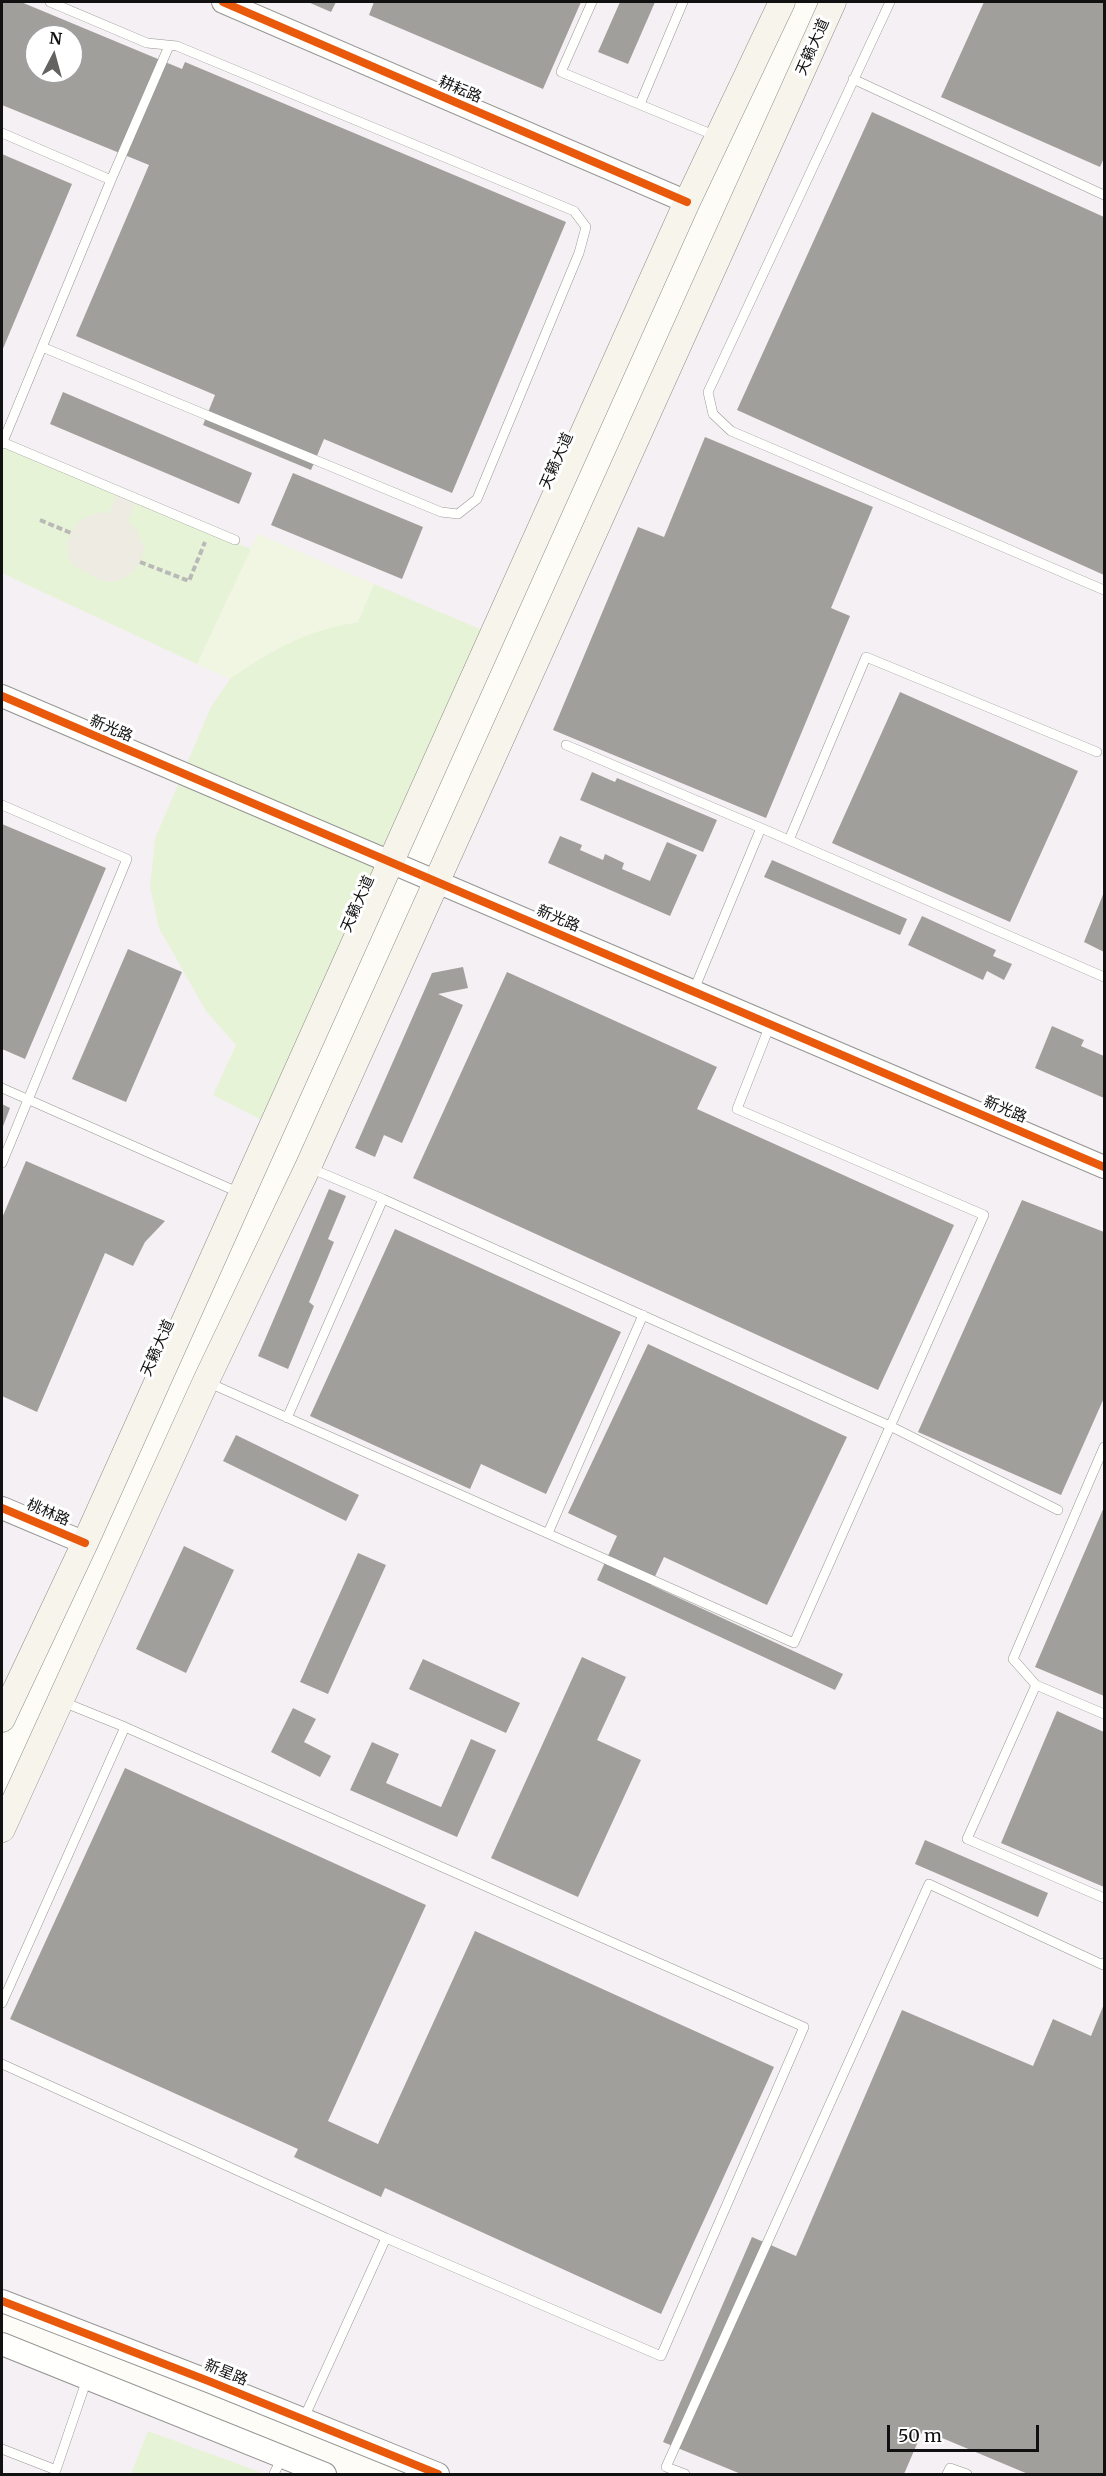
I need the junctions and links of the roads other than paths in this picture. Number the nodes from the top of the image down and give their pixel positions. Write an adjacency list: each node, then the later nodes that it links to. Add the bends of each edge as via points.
1 (50, 2): 8 (lane, via 147,43)
2 (222, 2): 15 (street, 耕耘路)
3 (592, 2): 10 (lane, via 561,72)
4 (683, 2): 10 (lane)
5 (782, 2): 12 (main road, 天籁大道)
6 (833, 2): 27 (main road, 天籁大道)
7 (890, 2): 9 (lane)
8 (169, 46): 13 (lane); 16 (lane, via 177,46 574,211 586,227 579,253 477,499 458,514 441,512)
9 (853, 79): 14 (lane); 19 (lane, via 708,392 713,414 731,431)
10 (639, 104): 12 (lane)
11 (2, 133): 13 (lane)
12 (718, 137): 15 (main road, 天籁大道)
13 (111, 180): 16 (lane)
14 (1104, 195)
15 (687, 202): 26 (main road, 天籁大道)
16 (42, 347): 17 (lane)
17 (2, 443): 18 (lane)
18 (235, 540)
19 (1104, 590)
20 (2, 696): 26 (street, 新光路)
21 (566, 745): 24 (lane)
22 (1097, 752): 25 (lane, via 867,657)
23 (2, 805): 32 (lane, via 127,859)
24 (761, 828): 25 (lane); 29 (lane)
25 (789, 840): 28 (lane)
26 (391, 864): 27 (street, 新光路); 36 (main road, 天籁大道)
27 (435, 881): 29 (street, 新光路); 34 (main road, 天籁大道)
28 (1104, 977)
29 (693, 992): 30 (street, 新光路)
30 (770, 1024): 35 (street, 新光路); 41 (lane, via 736,1108 984,1215)
31 (2, 1088): 32 (lane)
32 (28, 1099): 33 (lane); 36 (lane)
33 (2, 1162)
34 (308, 1167): 37 (lane); 39 (main road, 天籁大道)
35 (1104, 1167)
36 (243, 1194): 46 (main road, 天籁大道)
37 (383, 1199): 38 (lane); 40 (lane)
38 (643, 1315): 41 (lane); 45 (lane)
39 (206, 1382): 40 (lane); 48 (main road, 天籁大道)
40 (287, 1418): 45 (lane)
41 (890, 1426): 44 (lane); 45 (lane, via 795,1643)
42 (1104, 1446): 47 (lane, via 1013,1659)
43 (2, 1508): 46 (street, 桃林路)
44 (1058, 1510)
45 (548, 1533)
46 (85, 1543): 50 (main road, 天籁大道)
47 (1036, 1685): 49 (lane); 53 (lane, via 967,1839)
48 (60, 1700): 51 (lane); 52 (main road, 天籁大道)
49 (1104, 1714)
50 (2, 1719)
51 (125, 1727): 55 (lane); 57 (lane, via 804,2027 662,2356)
52 (2, 1828)
53 (1104, 1898)
54 (1104, 1963): 67 (lane, via 929,1884 666,2467)
55 (2, 2003)
56 (2, 2064): 57 (lane)
57 (386, 2238): 61 (lane)
58 (2, 2301): 61 (street, 新星路)
59 (2, 2344): 60 (street)
60 (87, 2379): 63 (street); 64 (lane)
61 (303, 2420): 66 (street, 新星路)
62 (2, 2449): 64 (lane)
63 (278, 2466): 65 (street)
64 (60, 2472)
65 (325, 2475)
66 (438, 2475)
67 (685, 2475)
68 (947, 2475): 69 (lane, via 950,2468)
69 (967, 2475)

